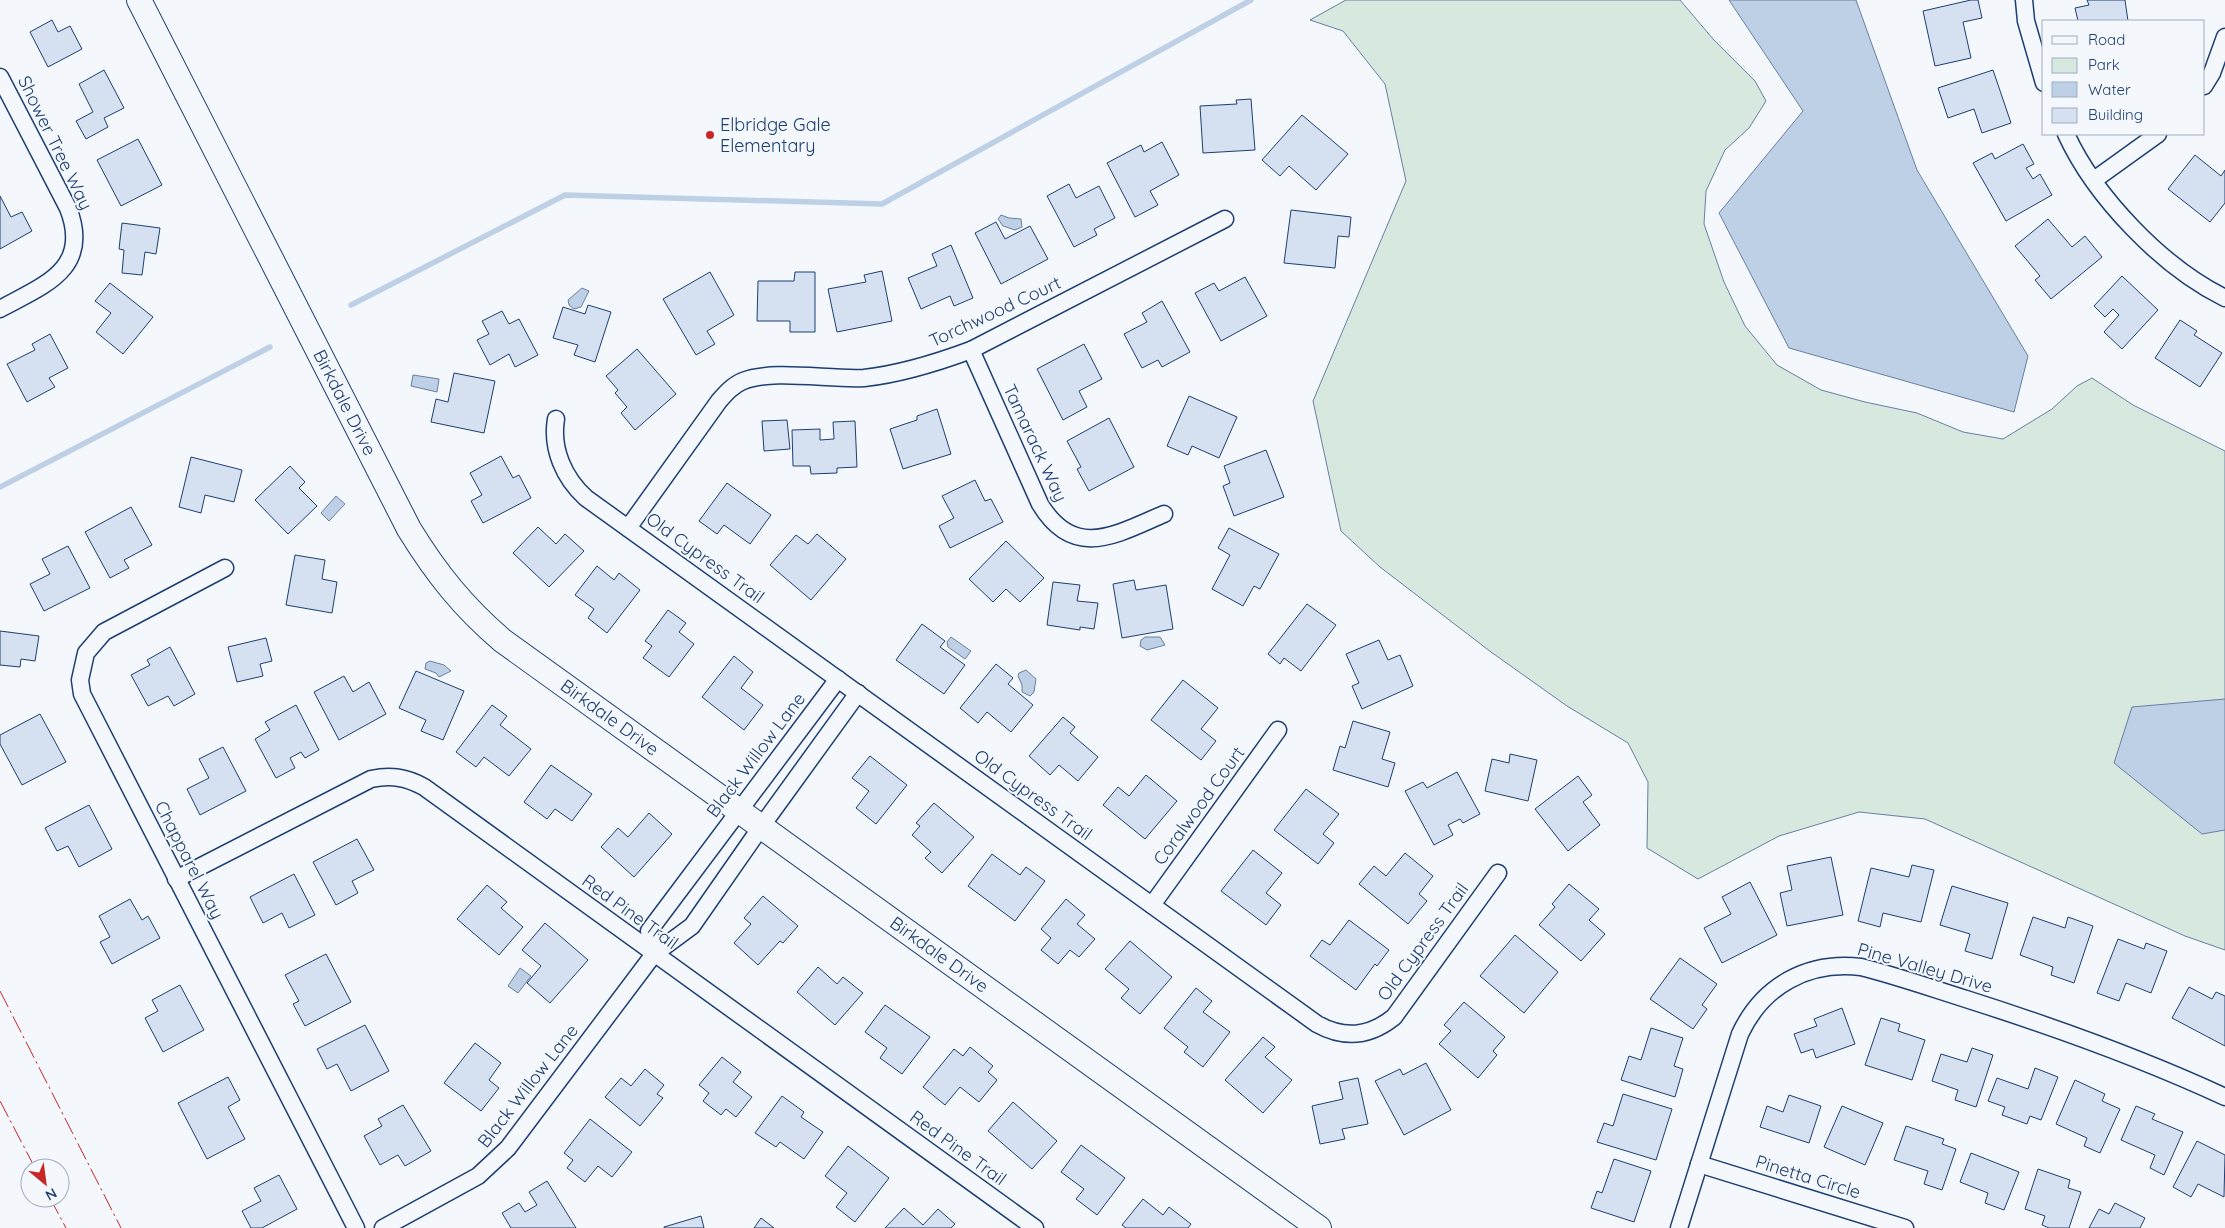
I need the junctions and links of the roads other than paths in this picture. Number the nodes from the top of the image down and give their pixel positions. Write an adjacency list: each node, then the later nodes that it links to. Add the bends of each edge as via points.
1 (139, 0): 21 (street, Birkdale Drive, via 409,529 432,566 474,615 502,640)
2 (2024, 0): 4 (street, via 2026,21)
3 (2225, 37): 6 (street)
4 (2042, 76)
5 (0, 77): 12 (street, Shower Tree Way, via 68,208 74,234 68,261 51,282)
6 (2205, 84)
7 (2067, 135): 9 (street)
8 (2157, 135): 9 (street)
9 (2094, 180): 11 (street, via 2145,239 2181,269)
10 (1225, 219): 13 (street, Torchwood Court)
11 (2225, 298)
12 (0, 309)
13 (971, 350): 15 (street, Tamarack Way, via 1040,504 1056,526 1082,538 1096,539 1109,537); 16 (street, Torchwood Court, via 934,364 864,378 768,376 741,382 719,401)
14 (556, 419): 16 (street, Old Cypress Trail, via 556,446 571,482 586,498)
15 (1164, 514)
16 (628, 528): 18 (street, Old Cypress Trail)
17 (225, 568): 24 (street, Chapparel Way, via 104,632 86,653 82,666 80,680 87,706)
18 (838, 679): 19 (street, Old Cypress Trail); 21 (street, Black Willow Lane)
19 (858, 693): 22 (street, Black Willow Lane); 25 (street, Old Cypress Trail)
20 (1278, 730): 25 (street, Coralwood Court)
21 (739, 811): 22 (street, Birkdale Drive); 26 (street, Black Willow Lane, via 649,931)
22 (761, 827): 26 (street, Black Willow Lane, via 692,926); 32 (street, Birkdale Drive)
23 (1498, 873): 25 (street, Old Cypress Trail, via 1394,1017 1383,1026 1356,1035 1329,1030 1317,1024)
24 (176, 879): 26 (street, Red Pine Trail, via 371,779 398,777 424,787); 29 (street, Chapparel Way)
25 (1152, 905)
26 (654, 954): 30 (street, Black Willow Lane, via 499,1158 455,1191); 31 (street, Red Pine Trail)
27 (2225, 1097): 28 (street, Pine Valley Drive, via 2097,1043 2007,1012 1874,970 1834,966 1795,976 1772,991 1753,1010 1740,1034)
28 (1699, 1164): 33 (street, Pine Valley Drive); 34 (street, Pinetta Circle)
29 (356, 1228)
30 (383, 1228)
31 (1035, 1228)
32 (1319, 1228)
33 (1679, 1228)
34 (1905, 1228)

